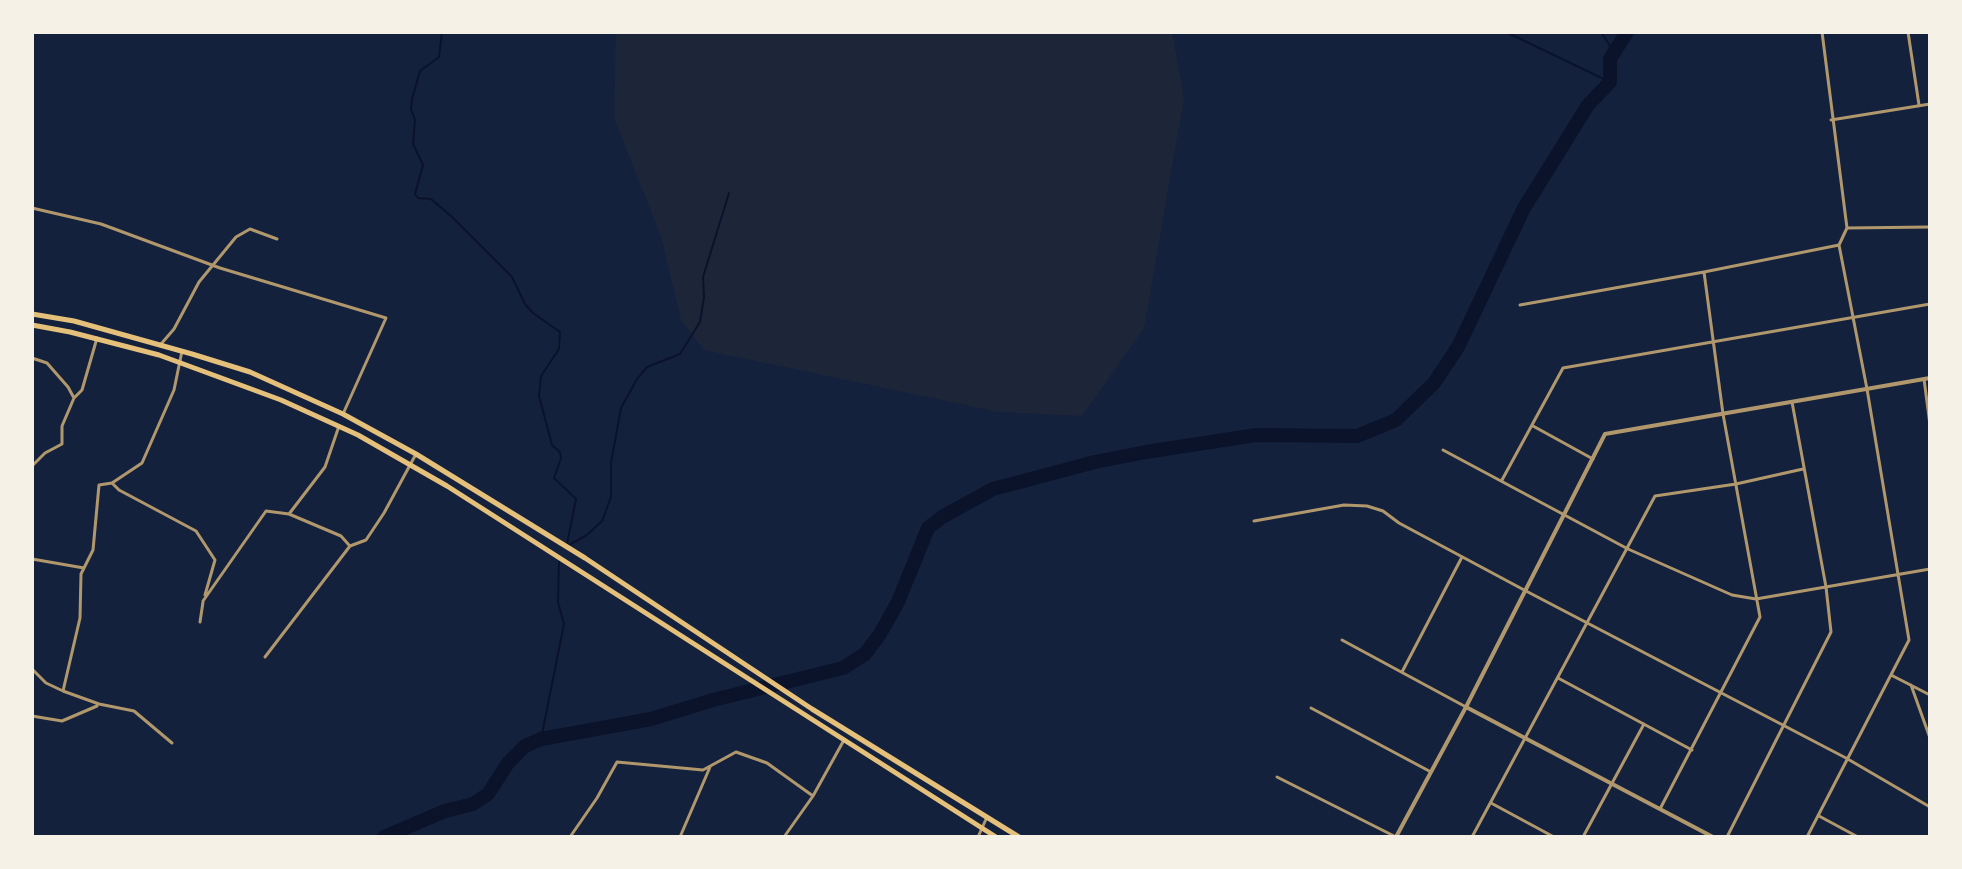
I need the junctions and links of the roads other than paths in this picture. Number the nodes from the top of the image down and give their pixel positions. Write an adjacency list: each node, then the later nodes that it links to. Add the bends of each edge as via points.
1 (1822, 32): 5 (street)
2 (1908, 32): 4 (street)
3 (1930, 104): 4 (street)
4 (1919, 105): 5 (street)
5 (1831, 120): 8 (street)
6 (32, 208): 11 (street, via 101,224)
7 (1930, 227): 8 (street)
8 (1847, 228): 10 (street)
9 (277, 239): 11 (street, via 250,229 236,237)
10 (1839, 245): 12 (street); 16 (street)
11 (213, 265): 20 (street); 28 (street, via 386,318)
12 (1704, 272): 14 (street); 19 (street)
13 (1930, 304): 16 (street)
14 (1520, 305)
15 (32, 314): 20 (main road)
16 (1854, 318): 19 (street); 25 (street)
17 (32, 325): 18 (main road)
18 (97, 338): 23 (main road); 26 (street, via 82,390)
19 (1714, 343): 29 (street); 32 (street, via 1563,368)
20 (161, 344): 21 (main road)
21 (182, 351): 23 (street); 28 (main road, via 250,372)
22 (32, 358): 26 (street, via 47,363)
23 (179, 362): 31 (main road); 40 (street, via 174,390 142,463)
24 (1927, 379): 25 (street); 30 (street)
25 (1867, 389): 27 (street); 51 (street)
26 (74, 398): 37 (street, via 62,426 62,444)
27 (1792, 402): 29 (street); 38 (street)
28 (343, 414): 34 (main road)
29 (1723, 414): 35 (street, via 1605,434); 41 (street)
30 (1930, 425)
31 (339, 426): 36 (main road); 42 (street, via 325,467)
32 (1532, 426): 35 (street); 39 (street)
33 (1443, 450): 39 (street)
34 (416, 454): 36 (street); 58 (main road)
35 (1593, 459): 43 (street)
36 (411, 464): 45 (street, via 366,540); 59 (main road)
37 (32, 466)
38 (1803, 469): 41 (street); 52 (street)
39 (1502, 481): 43 (street)
40 (112, 483): 49 (street, via 99,485 93,550); 55 (street, via 196,531 215,560)
41 (1736, 484): 46 (street, via 1655,496); 54 (street)
42 (289, 514): 45 (street, via 341,536); 55 (street, via 266,511)
43 (1564, 515): 46 (street); 53 (street)
44 (1254, 521): 47 (street, via 1344,505 1367,506)
45 (350, 546): 61 (street)
46 (1628, 549): 54 (street, via 1732,595); 57 (street)
47 (1462, 557): 53 (street); 63 (street)
48 (32, 559): 49 (street)
49 (84, 568): 67 (street, via 80,618)
50 (1930, 569): 51 (street)
51 (1898, 575): 52 (street); 64 (street, via 1909,640)
52 (1826, 587): 54 (street); 75 (street, via 1831,632)
53 (1526, 591): 57 (street); 71 (street)
54 (1756, 599): 68 (street, via 1760,617)
55 (203, 601): 56 (street)
56 (200, 622)
57 (1588, 622): 65 (street); 68 (street)
58 (693, 630): 59 (main road); 91 (main road)
59 (686, 639): 78 (main road)
60 (1342, 640): 63 (street)
61 (265, 657)
62 (32, 669): 67 (street)
63 (1402, 672): 71 (street)
64 (1891, 675): 66 (street); 81 (street)
65 (1558, 678): 74 (street); 76 (street)
66 (1911, 685): 69 (street); 77 (street)
67 (63, 691): 70 (street)
68 (1723, 692): 75 (street); 80 (street)
69 (1930, 695)
70 (99, 704): 73 (street, via 62,721); 79 (street, via 134,711)
71 (1466, 707): 76 (street); 83 (street)
72 (1311, 708): 83 (street)
73 (32, 716)
74 (1644, 724): 80 (street); 85 (street)
75 (1784, 725): 81 (street); 104 (street)
76 (1526, 738): 85 (street); 87 (street)
77 (1930, 738)
78 (844, 740): 86 (street); 92 (main road)
79 (172, 743)
80 (1692, 750): 89 (street)
81 (1846, 758): 88 (street); 90 (street)
82 (710, 767): 86 (street, via 736,752 767,763); 93 (street, via 617,762); 94 (street)
83 (1431, 772): 99 (street)
84 (1277, 777): 99 (street)
85 (1612, 784): 89 (street); 102 (street)
86 (813, 796): 95 (street)
87 (1491, 803): 100 (street); 101 (street)
88 (1930, 807)
89 (1660, 809): 103 (street)
90 (1818, 815): 105 (street); 106 (street)
91 (987, 817): 92 (street); 98 (main road)
92 (981, 828): 96 (street); 97 (main road)
93 (570, 837)
94 (680, 837)
95 (784, 837)
96 (978, 837)
97 (996, 837)
98 (1019, 837)
99 (1397, 837)
100 (1472, 837)
101 (1554, 837)
102 (1583, 837)
103 (1713, 837)
104 (1727, 837)
105 (1807, 837)
106 (1858, 837)

